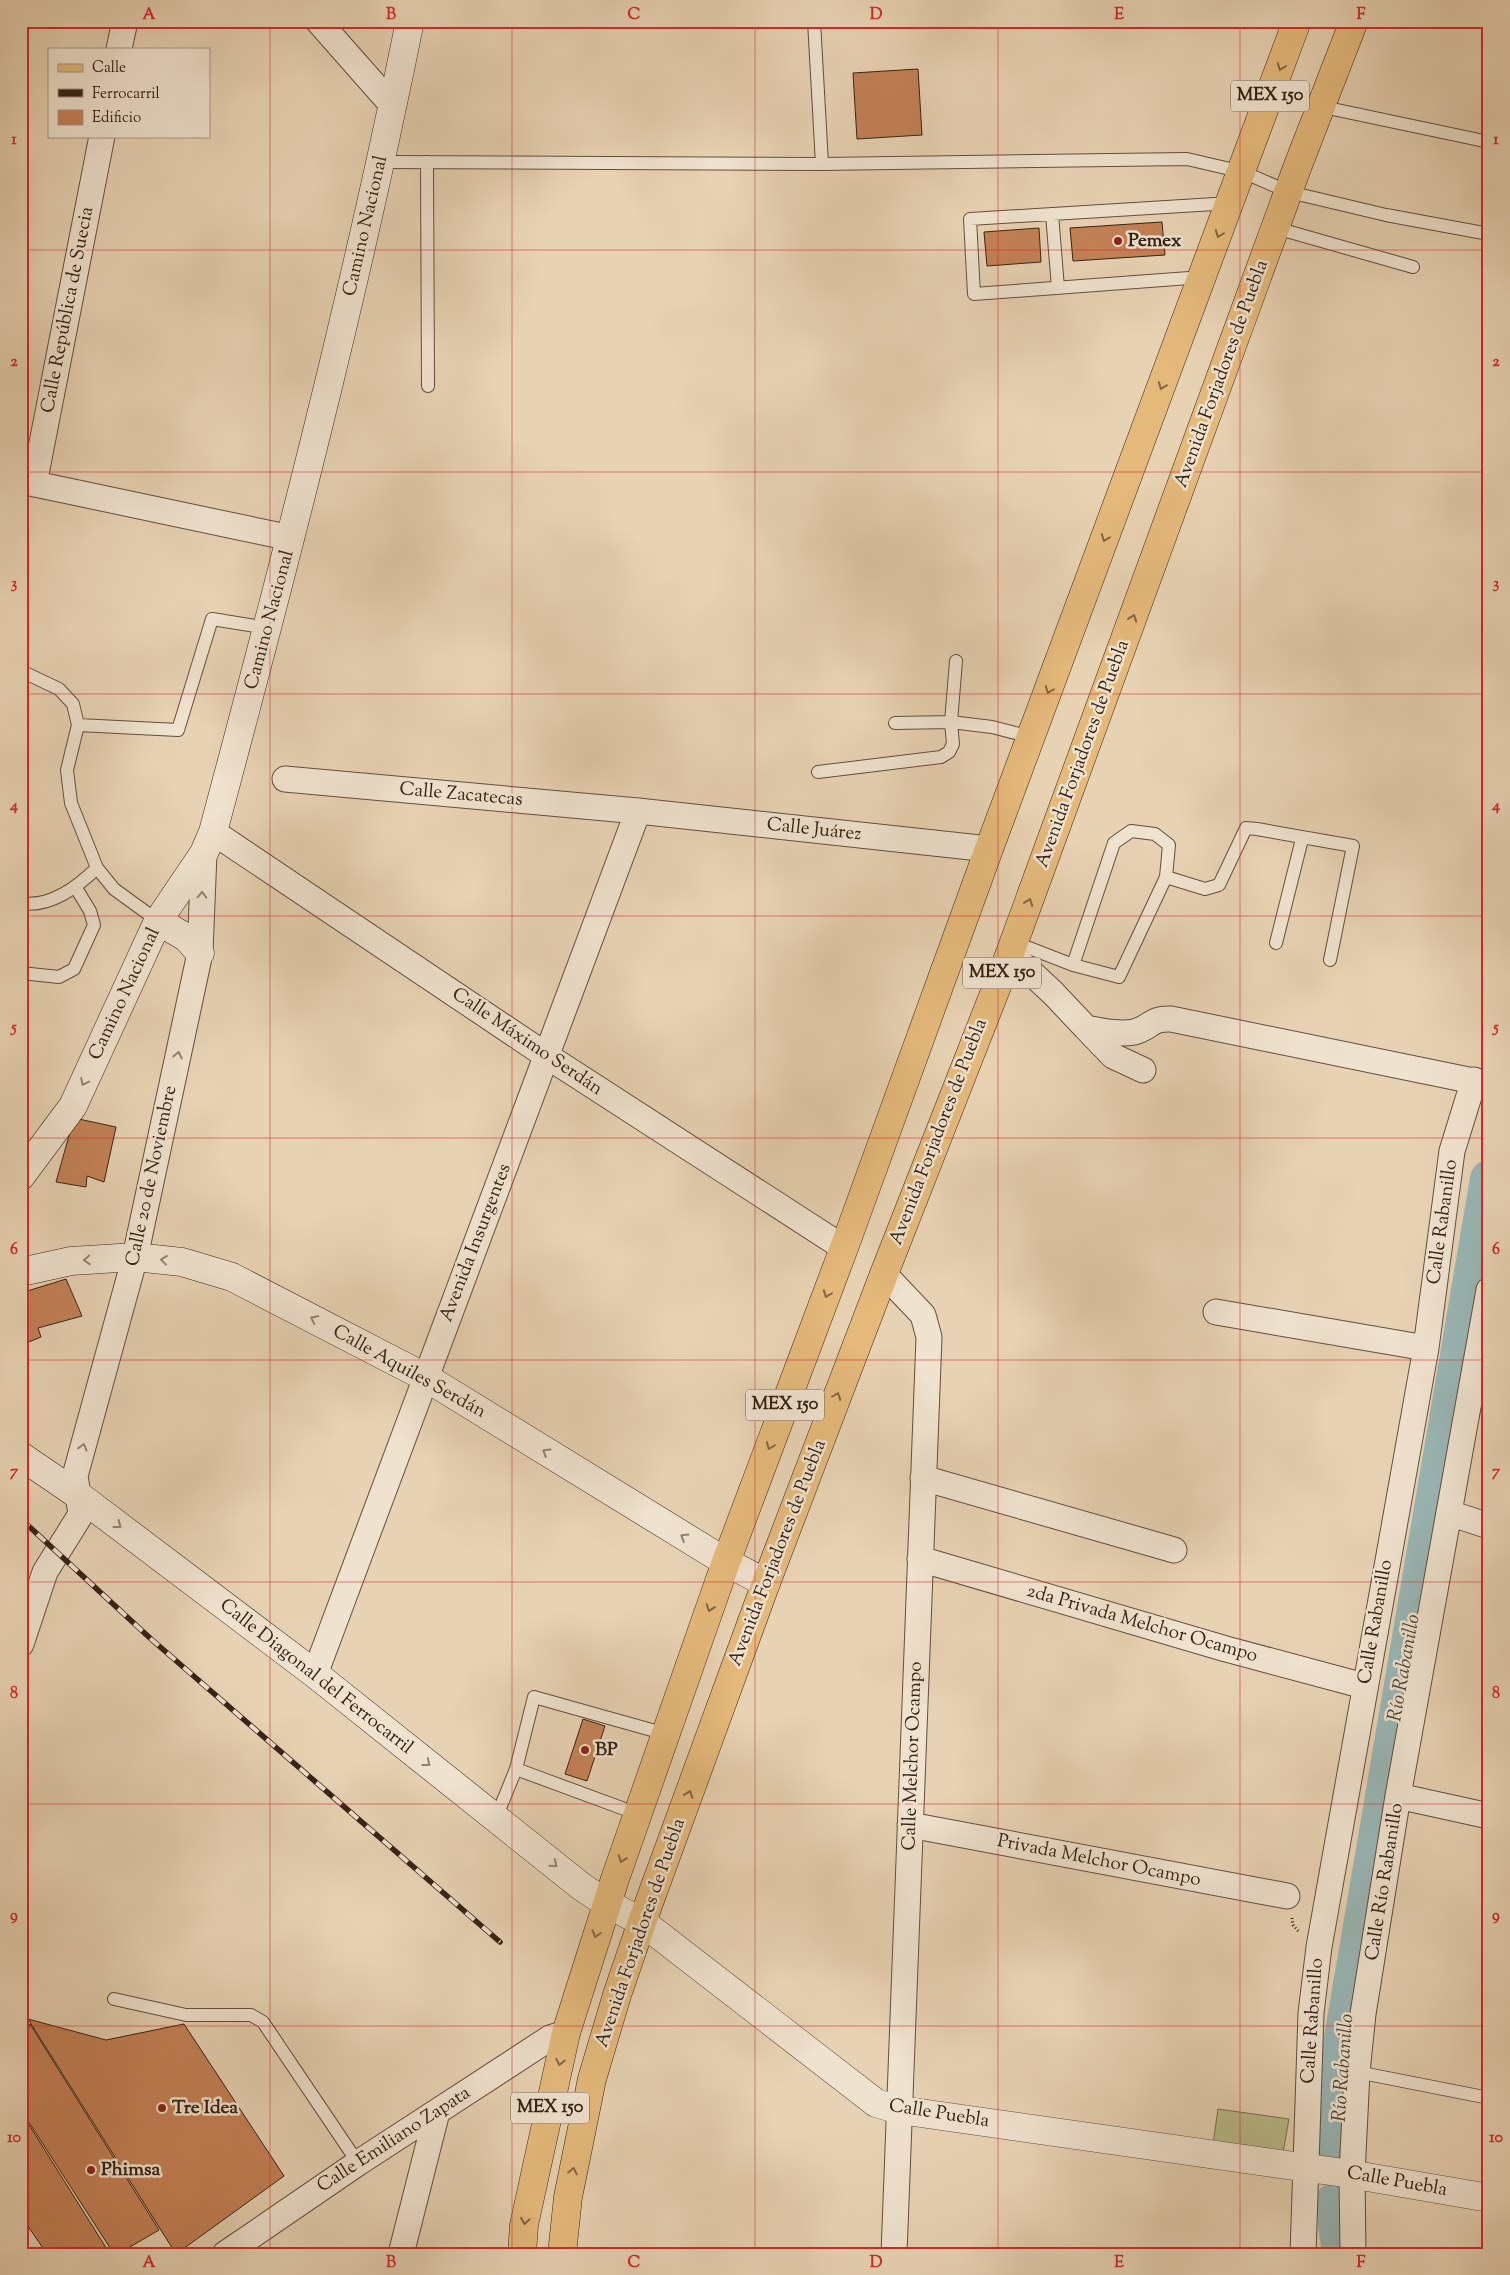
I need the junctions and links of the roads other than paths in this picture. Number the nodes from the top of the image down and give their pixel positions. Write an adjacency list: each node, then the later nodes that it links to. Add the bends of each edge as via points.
1 (125, 21): 7 (street)
2 (318, 21): 8 (street)
3 (410, 21): 8 (main road, Camino Nacional)
4 (814, 21): 14 (lane)
5 (1298, 21): 15 (main road, Avenida Forjadores de Puebla / MEX 150, one-way to 15)
6 (1354, 21): 9 (main road, Avenida Forjadores de Puebla / MEX 150)
7 (119, 48)
8 (393, 106): 12 (main road, Camino Nacional)
9 (1322, 107): 11 (lane); 16 (main road, Avenida Forjadores de Puebla / MEX 150)
10 (102, 138): 25 (street, Calle República de Suecia)
11 (1489, 142)
12 (382, 162): 13 (lane); 26 (main road, Camino Nacional)
13 (427, 162): 14 (lane); 24 (lane)
14 (822, 164): 15 (lane, via 1187,159)
15 (1243, 172): 16 (lane); 17 (main road, Avenida Forjadores de Puebla / MEX 150)
16 (1289, 192): 19 (main road, Avenida Forjadores de Puebla / MEX 150); 20 (lane, via 1386,215)
17 (1231, 203): 18 (lane); 22 (main road, Avenida Forjadores de Puebla / MEX 150, one-way to 22)
18 (1052, 214): 23 (lane); 23 (lane, via 970,219 974,294)
19 (1276, 228): 21 (lane); 46 (main road, Avenida Forjadores de Puebla / MEX 150, one-way to 19)
20 (1489, 234)
21 (1413, 267)
22 (1203, 277): 23 (lane); 33 (main road, Avenida Forjadores de Puebla / MEX 150, one-way to 33)
23 (1058, 288)
24 (428, 386)
25 (28, 483): 26 (street)
26 (291, 538): 27 (main road, Camino Nacional)
27 (268, 628): 32 (lane, via 212,619 178,730); 38 (main road, Camino Nacional)
28 (956, 661): 30 (lane)
29 (21, 671): 32 (lane, via 59,689 73,704)
30 (951, 722): 31 (lane); 33 (lane, via 992,727); 34 (lane, via 953,744 941,757)
31 (895, 723)
32 (78, 725): 40 (lane, via 67,770 71,803)
33 (1031, 738): 39 (main road, Avenida Forjadores de Puebla / MEX 150)
34 (818, 772)
35 (285, 778): 36 (street, Calle Zacatecas)
36 (638, 811): 39 (street, Calle Juárez); 52 (street, Avenida Insurgentes)
37 (1302, 839): 41 (lane, via 1246,828 1219,885 1205,889); 45 (lane); 48 (lane, via 1353,846)
38 (208, 842): 44 (main road, Camino Nacional); 47 (street, Calle 20 de Noviembre, one-way to 38); 52 (street, Calle Máximo Serdán)
39 (989, 849): 56 (main road, Avenida Forjadores de Puebla / MEX 150)
40 (97, 868): 42 (lane); 44 (lane, via 114,889)
41 (1166, 877): 49 (lane, via 1120,977); 49 (lane, via 1169,845 1155,834 1131,831 1114,843)
42 (76, 888): 43 (lane, via 35,906); 50 (lane, via 90,911 94,925 74,968 59,977)
43 (21, 904)
44 (158, 921): 47 (main road, via 187,938); 55 (main road, Camino Nacional, one-way to 55, via 73,1106)
45 (1276, 943)
46 (1012, 947): 49 (lane); 51 (street); 59 (main road, Avenida Forjadores de Puebla / MEX 150)
47 (200, 953): 57 (street, Calle 20 de Noviembre, one-way to 47)
48 (1330, 960)
49 (1073, 965)
50 (21, 973)
51 (1086, 1028): 53 (street, via 1113,1056); 54 (street, via 1128,1033 1158,1018 1172,1019)
52 (548, 1056): 56 (street, Calle Máximo Serdán); 63 (street, Avenida Insurgentes)
53 (1143, 1070)
54 (1481, 1082): 62 (street, Calle Rabanillo, via 1452,1151)
55 (21, 1176)
56 (844, 1248): 71 (main road, Avenida Forjadores de Puebla / MEX 150, one-way to 71)
57 (136, 1257): 58 (main road, Calle Aquiles Serdán, one-way to 58, via 71,1261); 63 (main road, Calle Aquiles Serdán, one-way to 57, via 232,1277 182,1262); 66 (street, Calle 20 de Noviembre, one-way to 57, via 76,1476)
58 (21, 1272)
59 (884, 1274): 65 (street, Calle Melchor Ocampo, via 923,1315 927,1326); 72 (main road, Avenida Forjadores de Puebla / MEX 150, one-way to 59)
60 (1489, 1290): 67 (street, Calle Río Rabanillo)
61 (1216, 1312): 62 (street)
62 (1426, 1348): 75 (street, Calle Rabanillo)
63 (425, 1377): 71 (main road, Calle Aquiles Serdán, one-way to 63); 74 (street, Avenida Insurgentes)
64 (21, 1456): 66 (main road, Calle Diagonal del Ferrocarril)
65 (923, 1478): 69 (street); 70 (street, Calle Melchor Ocampo)
66 (78, 1495): 73 (street, Calle 20 de Noviembre, via 81,1514 45,1572); 74 (main road, Calle Diagonal del Ferrocarril, one-way to 74)
67 (1449, 1513): 68 (street); 78 (street, Calle Río Rabanillo)
68 (1489, 1526)
69 (1174, 1550)
70 (920, 1559): 75 (street, 2da Privada Melchor Ocampo); 82 (street, Calle Melchor Ocampo)
71 (726, 1562): 72 (main road, Calle Aquiles Serdán); 76 (main road, Avenida Forjadores de Puebla / MEX 150, one-way to 76)
72 (766, 1583): 85 (main road, Avenida Forjadores de Puebla / MEX 150, one-way to 72)
73 (21, 1644)
74 (315, 1674): 81 (main road, Calle Diagonal del Ferrocarril, one-way to 81)
75 (1364, 1686): 93 (street, Calle Rabanillo, via 1319,1948 1311,2013)
76 (666, 1734): 77 (lane, via 534,1697); 79 (main road, Avenida Forjadores de Puebla / MEX 150)
77 (516, 1769): 79 (lane); 81 (lane)
78 (1398, 1796): 80 (street); 88 (street, Calle Río Rabanillo)
79 (638, 1814): 84 (main road, Avenida Forjadores de Puebla / MEX 150, one-way to 84)
80 (1489, 1816)
81 (496, 1818): 84 (main road, Calle Diagonal del Ferrocarril, one-way to 84)
82 (910, 1825): 83 (street, Privada Melchor Ocampo); 90 (street, Calle Melchor Ocampo)
83 (1287, 1896)
84 (606, 1904): 85 (main road, Calle Puebla); 87 (main road, Avenida Forjadores de Puebla / MEX 150, one-way to 87)
85 (642, 1922): 90 (main road, Calle Puebla, via 876,2104); 99 (main road, Avenida Forjadores de Puebla / MEX 150, one-way to 85, via 568,2197 592,2079)
86 (114, 2000): 92 (lane, via 186,2015 251,2015 263,2022)
87 (566, 2033): 91 (street, Calle Emiliano Zapata, via 550,2038); 98 (main road, Avenida Forjadores de Puebla / MEX 150, one-way to 98, via 524,2225)
88 (1357, 2072): 89 (lane); 94 (street, Calle Río Rabanillo)
89 (1489, 2098)
90 (899, 2110): 93 (main road, Calle Puebla); 100 (street, Calle Melchor Ocampo)
91 (437, 2112): 92 (street, Calle Emiliano Zapata); 97 (street)
92 (358, 2164): 96 (street, Calle Emiliano Zapata)
93 (1305, 2167): 94 (main road, Calle Puebla); 101 (street)
94 (1352, 2175): 95 (main road, Calle Puebla); 102 (street, Calle Río Rabanillo)
95 (1489, 2198)
96 (225, 2254)
97 (401, 2254)
98 (522, 2254)
99 (562, 2254)
100 (894, 2254)
101 (1303, 2254)
102 (1353, 2254)

